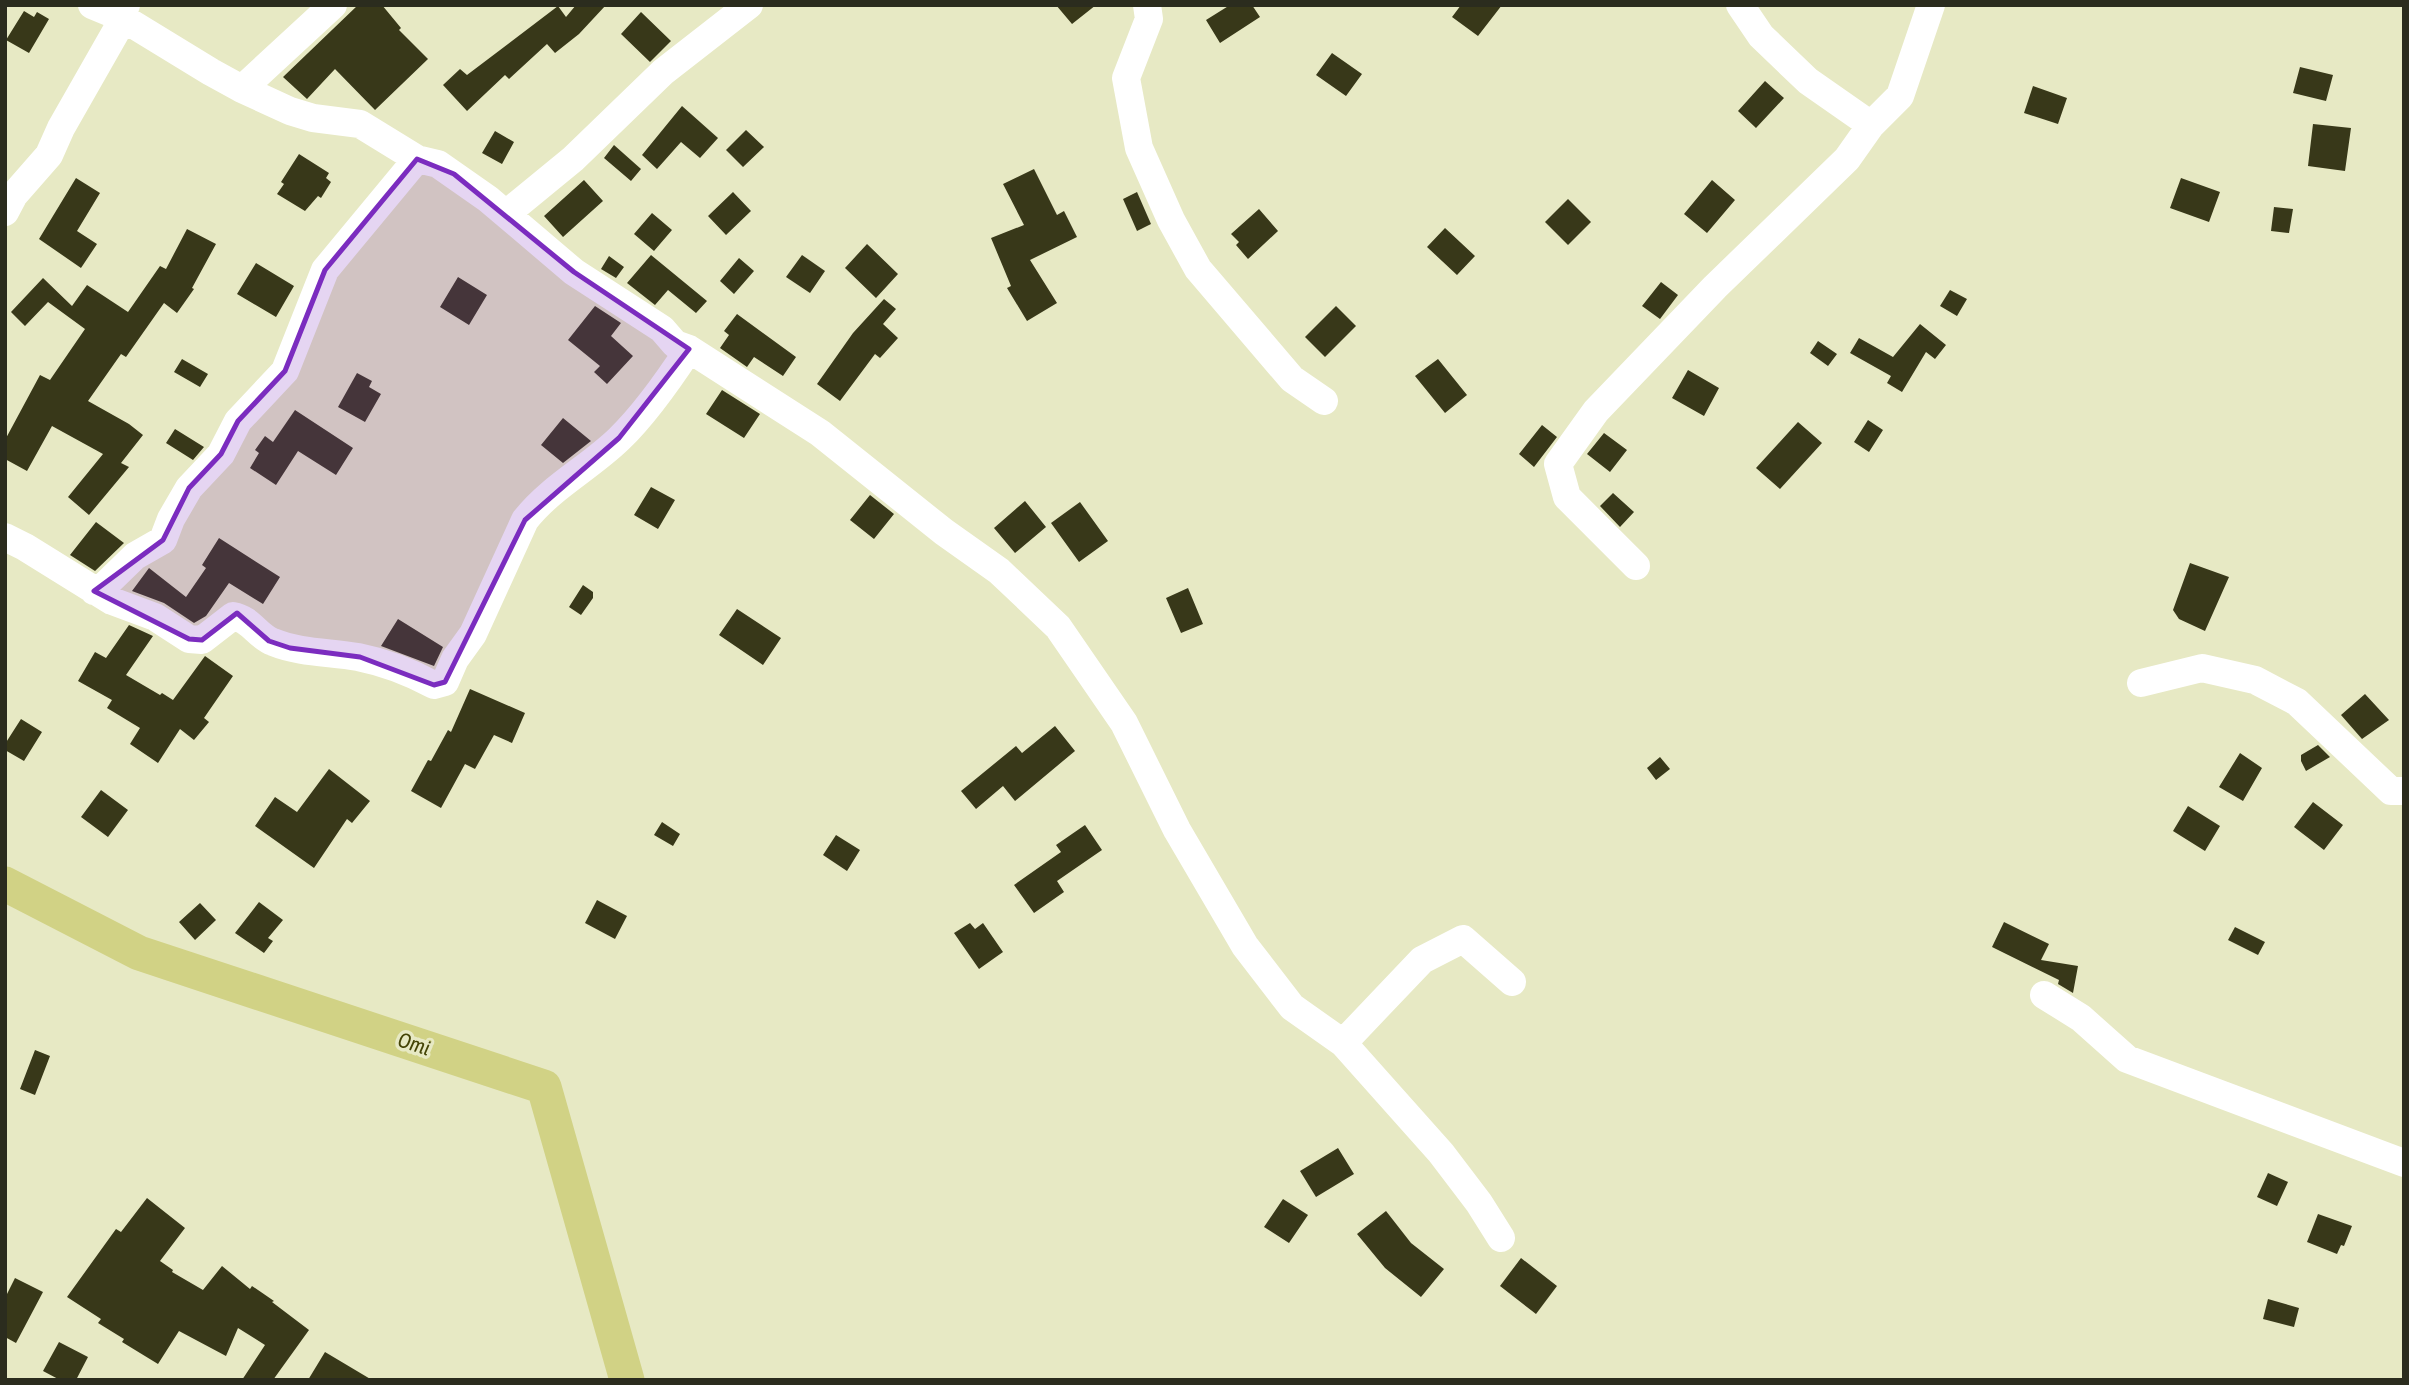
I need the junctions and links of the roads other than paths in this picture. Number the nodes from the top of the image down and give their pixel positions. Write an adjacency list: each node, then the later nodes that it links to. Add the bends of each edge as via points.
1 (92, 5): 7 (street)
2 (333, 5): 8 (street)
3 (749, 5): 12 (street, via 663,72 573,159)
4 (1147, 5): 14 (street, via 1149,19 1126,78 1139,148 1165,208 1198,269 1292,379)
5 (1740, 5): 9 (street, via 1761,36 1808,80)
6 (1931, 5): 9 (street, via 1900,96)
7 (124, 11): 8 (street); 11 (street, via 49,155)
8 (242, 89): 10 (street, via 313,118 360,124)
9 (1871, 125): 16 (street, via 1847,159 1596,411 1558,464 1567,497)
10 (417, 159): 12 (street, via 438,164); 17 (street, via 325,270 285,371 238,421 220,454 189,488 163,540 135,556)
11 (5, 212)
12 (506, 214): 13 (street, via 574,272 662,328 675,344)
13 (689, 349): 17 (street, via 620,438 538,504 525,520 473,634 445,682 434,685 360,657 290,649 268,641 243,617 233,616 202,640 189,639 155,617); 22 (street, via 820,433 999,571 1058,626 1124,723 1177,830 1245,947 1292,1007)
14 (1324, 401)
15 (5, 537): 17 (street)
16 (1636, 566)
17 (94, 591)
18 (2141, 683): 19 (street, via 2202,668 2255,680 2297,702 2391,791)
19 (2404, 791)
20 (1512, 982): 22 (street, via 1463,939 1422,961)
21 (2044, 995): 23 (street, via 2081,1018 2127,1059)
22 (1343, 1043): 24 (street, via 1441,1153)
23 (2404, 1163)
24 (1501, 1238)

